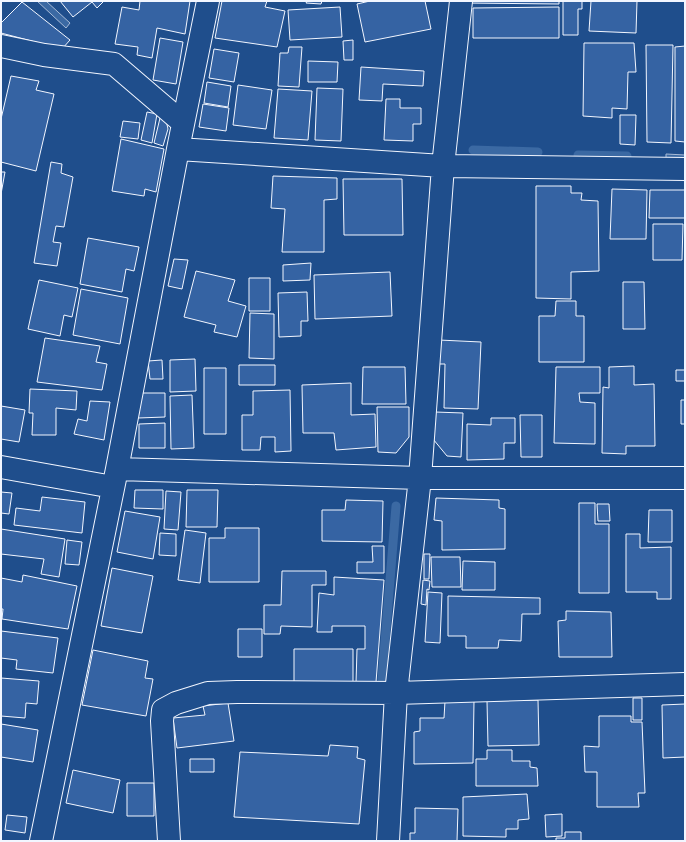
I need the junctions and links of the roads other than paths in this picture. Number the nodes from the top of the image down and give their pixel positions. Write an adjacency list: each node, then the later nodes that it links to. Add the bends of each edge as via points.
1 (208, 1): 4 (street)
2 (461, 1): 6 (street)
3 (1, 46): 4 (street, via 44,55 114,64)
4 (183, 123): 5 (street)
5 (178, 149): 6 (street); 9 (street)
6 (443, 166): 7 (street); 10 (street)
7 (685, 169)
8 (1, 467): 9 (street)
9 (115, 478): 10 (street); 14 (street)
10 (420, 478): 11 (street); 13 (street)
11 (685, 478)
12 (685, 684): 13 (street)
13 (396, 693): 15 (street, via 208,693 163,710); 16 (street)
14 (41, 841)
15 (169, 841)
16 (388, 841)

